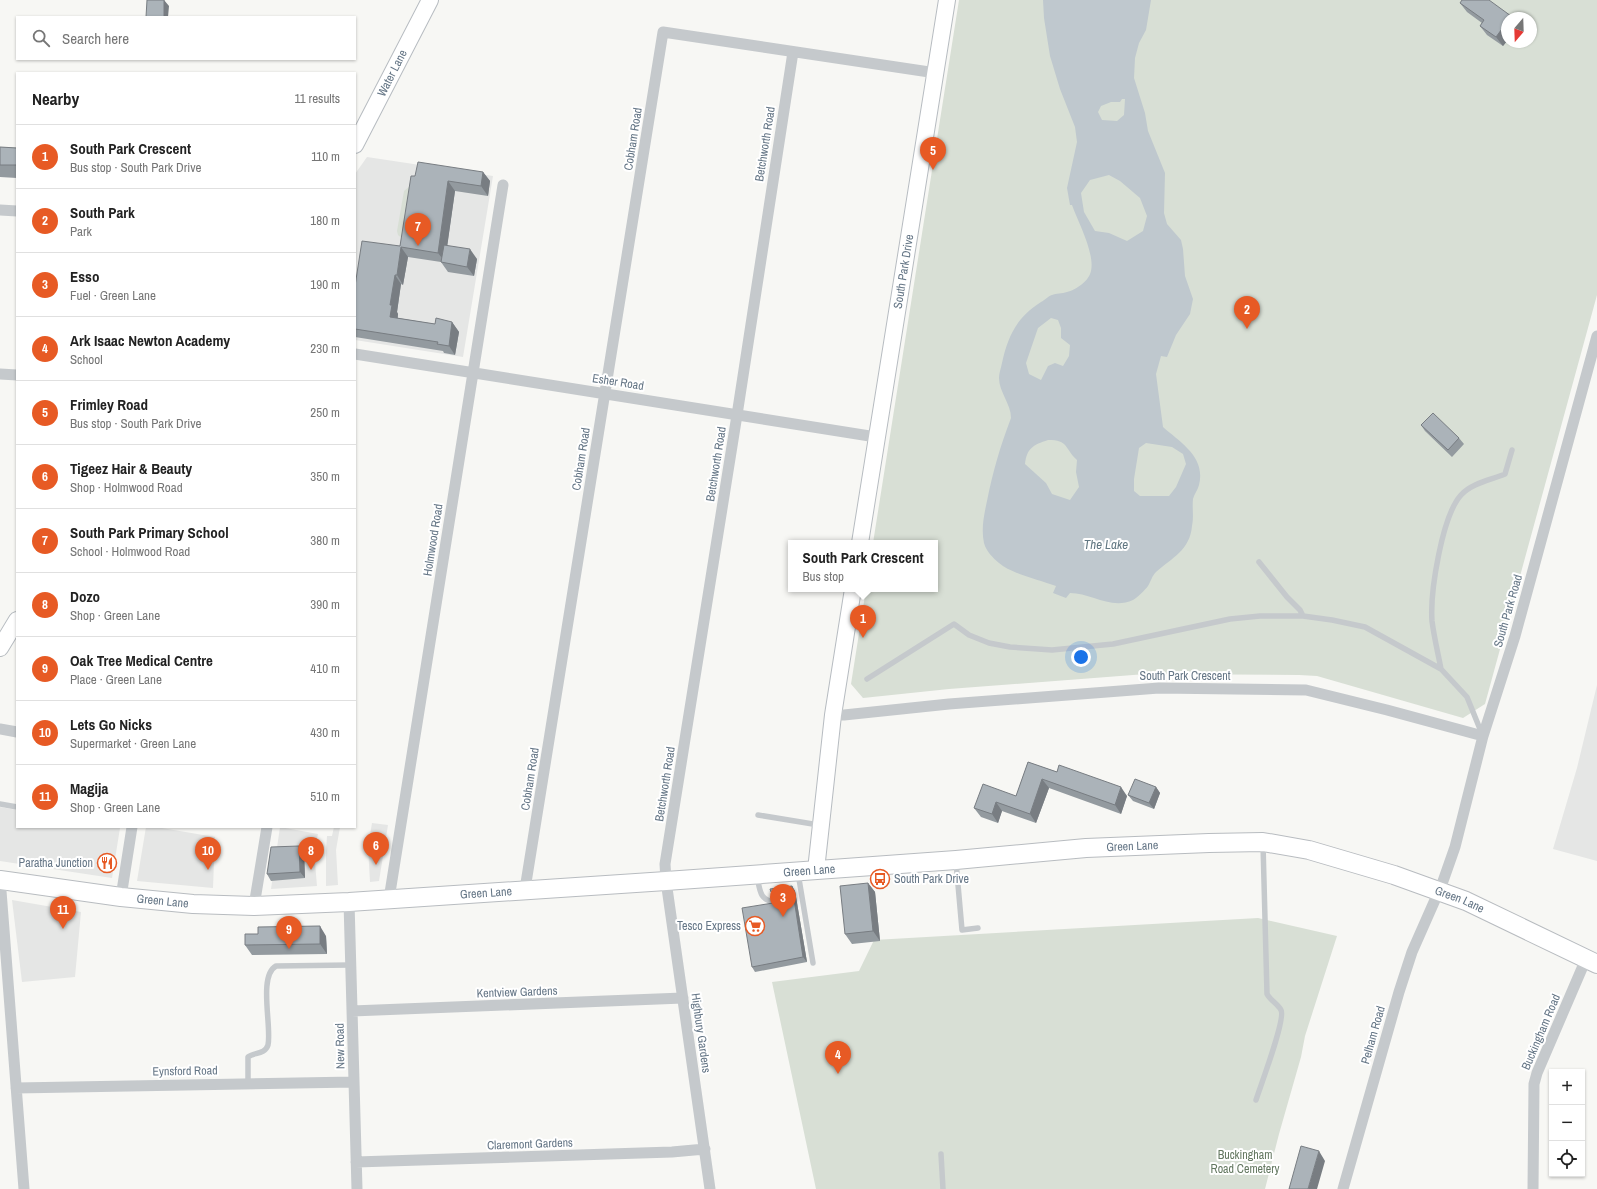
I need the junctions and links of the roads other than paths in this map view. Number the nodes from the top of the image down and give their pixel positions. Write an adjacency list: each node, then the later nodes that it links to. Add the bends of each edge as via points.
1 (430, 0): 5 (street, Water Lane)
2 (947, 0): 4 (street, South Park Drive)
3 (793, 52): 4 (street); 14 (street, Cobham Road, via 663,32); 15 (street, Betchworth Road)
4 (936, 74): 16 (street, South Park Drive)
5 (356, 143)
6 (503, 185): 11 (street, Holmwood Road)
7 (0, 210): 8 (street)
8 (16, 210)
9 (1597, 336): 29 (street, South Park Road, via 1515,636)
10 (356, 354): 11 (street, Esher Road)
11 (472, 372): 14 (street, Esher Road); 46 (street, Holmwood Road)
12 (0, 374): 13 (street)
13 (16, 375)
14 (605, 393): 15 (street, Esher Road); 43 (street, Cobham Road)
15 (737, 415): 16 (street, Esher Road); 42 (street, Betchworth Road, via 665,864)
16 (876, 437): 18 (street, South Park Drive)
17 (1512, 450): 24 (lane, via 1505,474 1472,487 1461,495 1445,529 1432,599 1432,621)
18 (860, 540)
19 (1259, 562): 21 (lane)
20 (853, 592): 26 (street)
21 (1303, 616): 24 (lane, via 1365,627); 25 (lane, via 1230,619 1113,644 1052,650 989,643 968,636 954,624)
22 (16, 622): 23 (street)
23 (0, 648)
24 (1441, 669): 29 (lane, via 1467,697)
25 (867, 680)
26 (833, 715): 29 (street, South Park Crescent, via 1159,688 1306,690); 33 (street)
27 (0, 729): 28 (street)
28 (16, 732)
29 (1483, 736): 44 (street, South Park Road, via 1455,846)
30 (0, 804): 31 (lane)
31 (16, 807)
32 (758, 815): 33 (lane)
33 (821, 825): 38 (street)
34 (132, 828): 45 (street)
35 (267, 828): 49 (street)
36 (1263, 842): 37 (main road, Green Lane, via 1086,848); 44 (main road, Green Lane, via 1309,850); 59 (lane, via 1267,994 1282,1010 1282,1016 1278,1036)
37 (956, 860): 38 (main road, Green Lane); 50 (lane, via 962,930)
38 (816, 870): 39 (main road, Green Lane)
39 (797, 871): 40 (main road, Green Lane); 52 (lane, via 799,898)
40 (757, 874): 42 (main road, Green Lane); 48 (lane, via 761,895 764,899)
41 (1, 880): 45 (main road, Green Lane); 58 (street)
42 (666, 881): 43 (main road, Green Lane); 54 (street, Highbury Gardens)
43 (526, 889): 46 (main road, Green Lane)
44 (1439, 891): 51 (main road, Green Lane, via 1466,901); 67 (street, Pelham Road, via 1412,952 1399,992)
45 (121, 896): 49 (main road, Green Lane, via 192,904)
46 (389, 899): 47 (main road, Green Lane)
47 (349, 902): 49 (main road, Green Lane); 53 (street, New Road)
48 (775, 902)
49 (254, 906)
50 (978, 928)
51 (1591, 962): 68 (street, Buckingham Road, via 1535,1079)
52 (813, 963)
53 (350, 966): 55 (street, New Road); 57 (lane, via 272,968 267,992 268,1045 262,1052 248,1057)
54 (683, 998): 55 (street, Kentview Gardens); 60 (street, Highbury Gardens)
55 (352, 1010): 56 (street, New Road)
56 (354, 1082): 57 (street, Eynsford Road); 62 (street, New Road)
57 (248, 1083): 58 (street, Eynsford Road)
58 (16, 1088): 63 (street)
59 (1256, 1100)
60 (705, 1149): 62 (street, Claremont Gardens); 65 (street, Highbury Gardens)
61 (942, 1154): 66 (lane)
62 (356, 1162): 64 (street, New Road)
63 (24, 1189)
64 (357, 1189)
65 (710, 1189)
66 (943, 1189)
67 (1343, 1189)
68 (1533, 1189)

